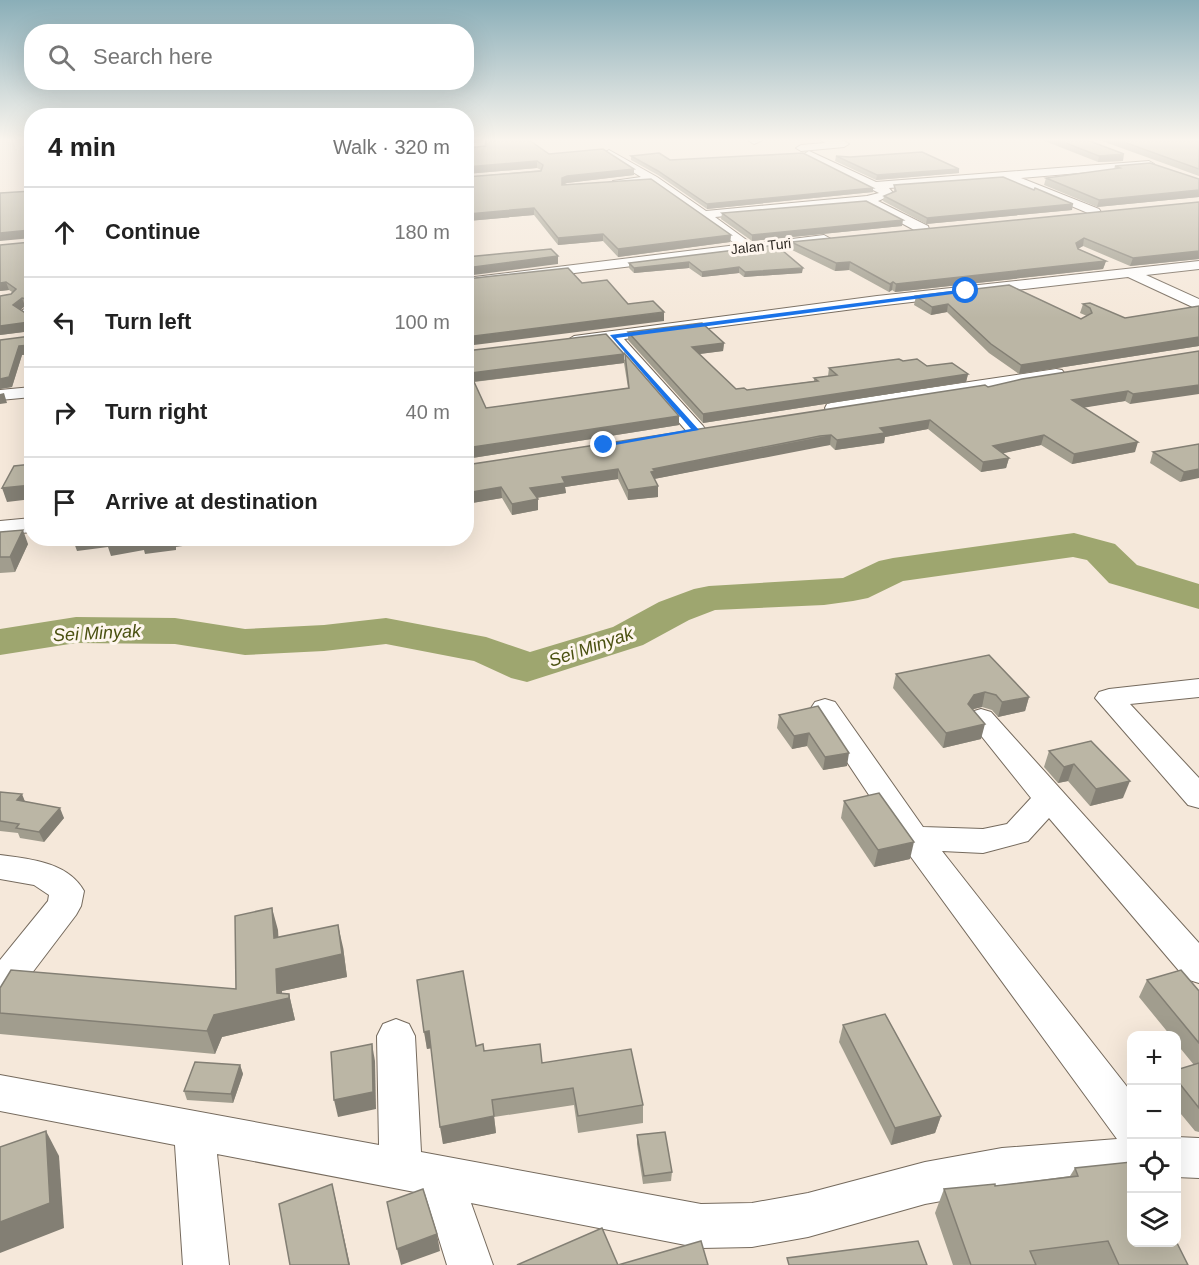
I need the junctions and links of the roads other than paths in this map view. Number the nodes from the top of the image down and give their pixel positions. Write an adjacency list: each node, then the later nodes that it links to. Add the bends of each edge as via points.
1 (680, 199): 5 (street)
2 (871, 199): 4 (street)
3 (1066, 199): 6 (street, via 1100,212)
4 (868, 200): 5 (street); 7 (street, via 928,228)
5 (701, 214): 9 (street)
6 (1072, 215)
7 (899, 231)
8 (841, 237): 9 (street, Jalan Turi)
9 (748, 247): 13 (street, Jalan Turi)
10 (1101, 260): 12 (street)
11 (1199, 265): 12 (street)
12 (1128, 272): 14 (street); 16 (street)
13 (474, 281)
14 (1010, 285): 15 (street); 17 (street)
15 (1040, 301)
16 (1199, 305)
17 (612, 336): 18 (street); 24 (street)
18 (556, 343)
19 (1071, 372): 22 (street)
20 (24, 393): 21 (street)
21 (0, 395)
22 (814, 411)
23 (719, 427): 24 (street)
24 (696, 430): 25 (street)
25 (673, 434)
26 (24, 526): 27 (street)
27 (0, 528)
28 (1199, 688): 31 (street, via 1108,698)
29 (825, 708): 34 (street)
30 (981, 718): 33 (street)
31 (1187, 770): 32 (street)
32 (1199, 797)
33 (1049, 798): 34 (street, via 1017,833 983,841); 36 (street)
34 (914, 838): 40 (street)
35 (0, 867): 37 (street, via 46,875 67,891 64,906)
36 (1199, 968)
37 (0, 987)
38 (396, 1036): 45 (street)
39 (0, 1093): 41 (street)
40 (1127, 1121)
41 (194, 1131): 45 (street); 46 (street)
42 (1181, 1157): 44 (street)
43 (1127, 1158): 45 (street, via 1002,1169 925,1183 808,1215 752,1225 701,1226)
44 (1199, 1158)
45 (421, 1173): 47 (street)
46 (206, 1265)
47 (470, 1265)

